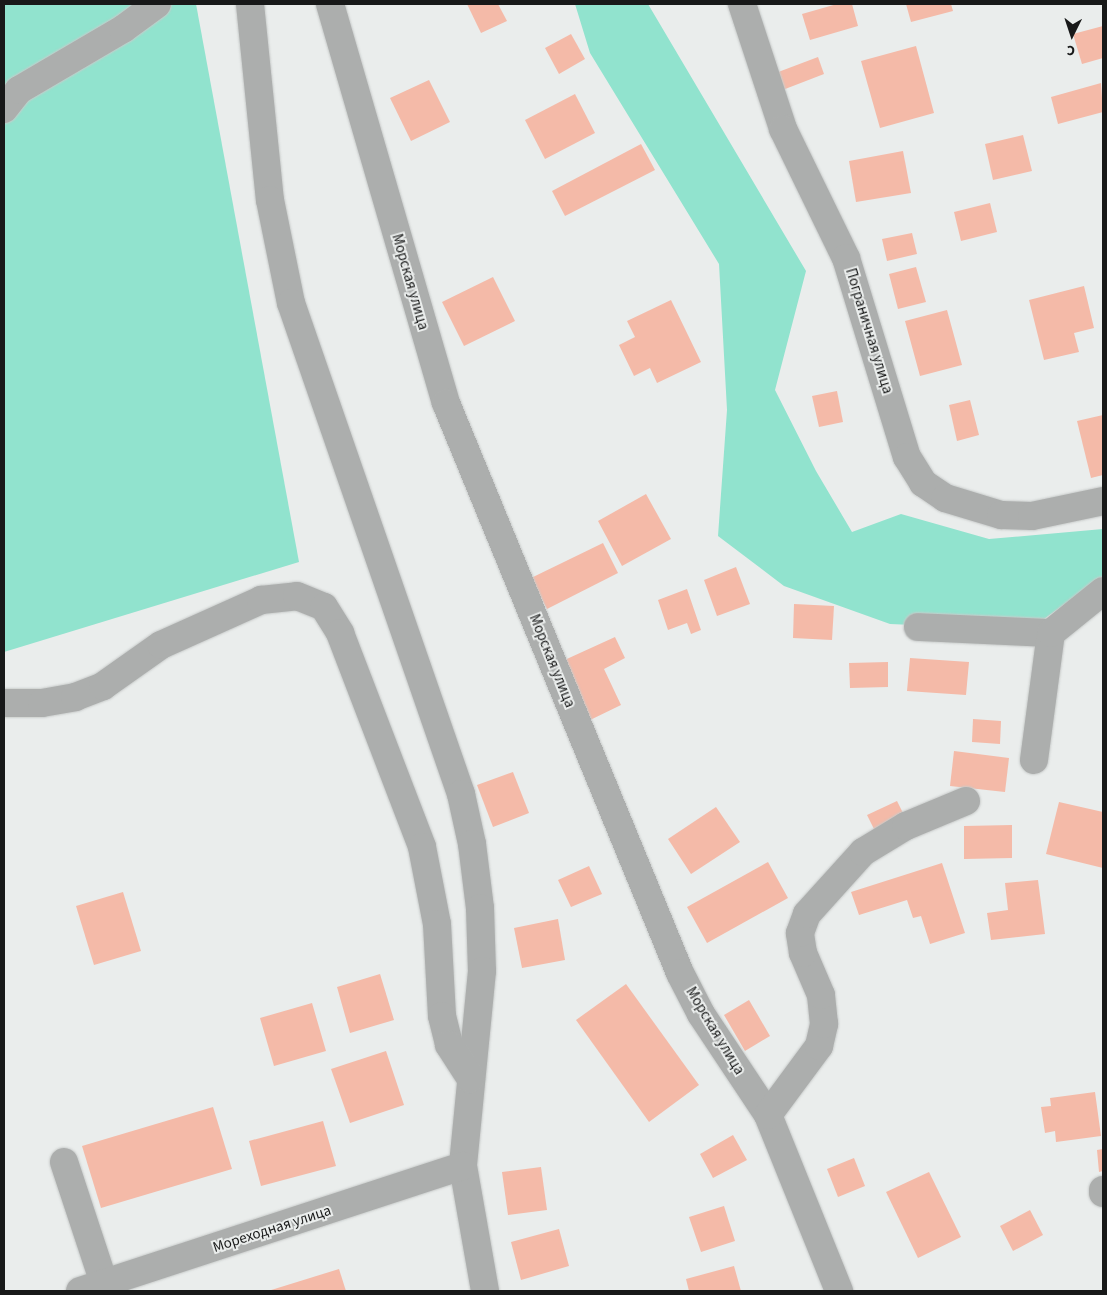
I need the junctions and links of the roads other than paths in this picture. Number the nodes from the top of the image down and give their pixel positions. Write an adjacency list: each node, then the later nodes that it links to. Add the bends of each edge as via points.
1 (157, 4): 5 (street, via 123,29 19,90)
2 (250, 4): 13 (street, via 270,200 291,303 461,794 472,844 480,908 482,971)
3 (330, 4): 14 (street, Морская улица, via 446,402 680,973 701,1014)
4 (742, 4): 6 (street, Пограничная улица, via 783,129 846,258 907,457 923,483 946,498 1001,515 1032,516)
5 (4, 109)
6 (1103, 501)
7 (1103, 591): 9 (street)
8 (918, 627): 9 (street)
9 (1051, 633): 11 (street)
10 (4, 703): 13 (street, via 42,703 75,697 103,686 161,645 261,600 297,596 324,607 340,633 422,848 437,924 442,1016 449,1045)
11 (1034, 760)
12 (966, 801): 14 (street, via 906,826 863,852 807,914 800,933 803,953 821,995 824,1024 818,1046)
13 (471, 1079): 16 (street)
14 (768, 1115): 19 (street, Морская улица)
15 (64, 1162): 17 (street)
16 (463, 1166): 17 (street, Мореходная улица); 18 (street)
17 (92, 1287)
18 (486, 1291)
19 (839, 1291)

